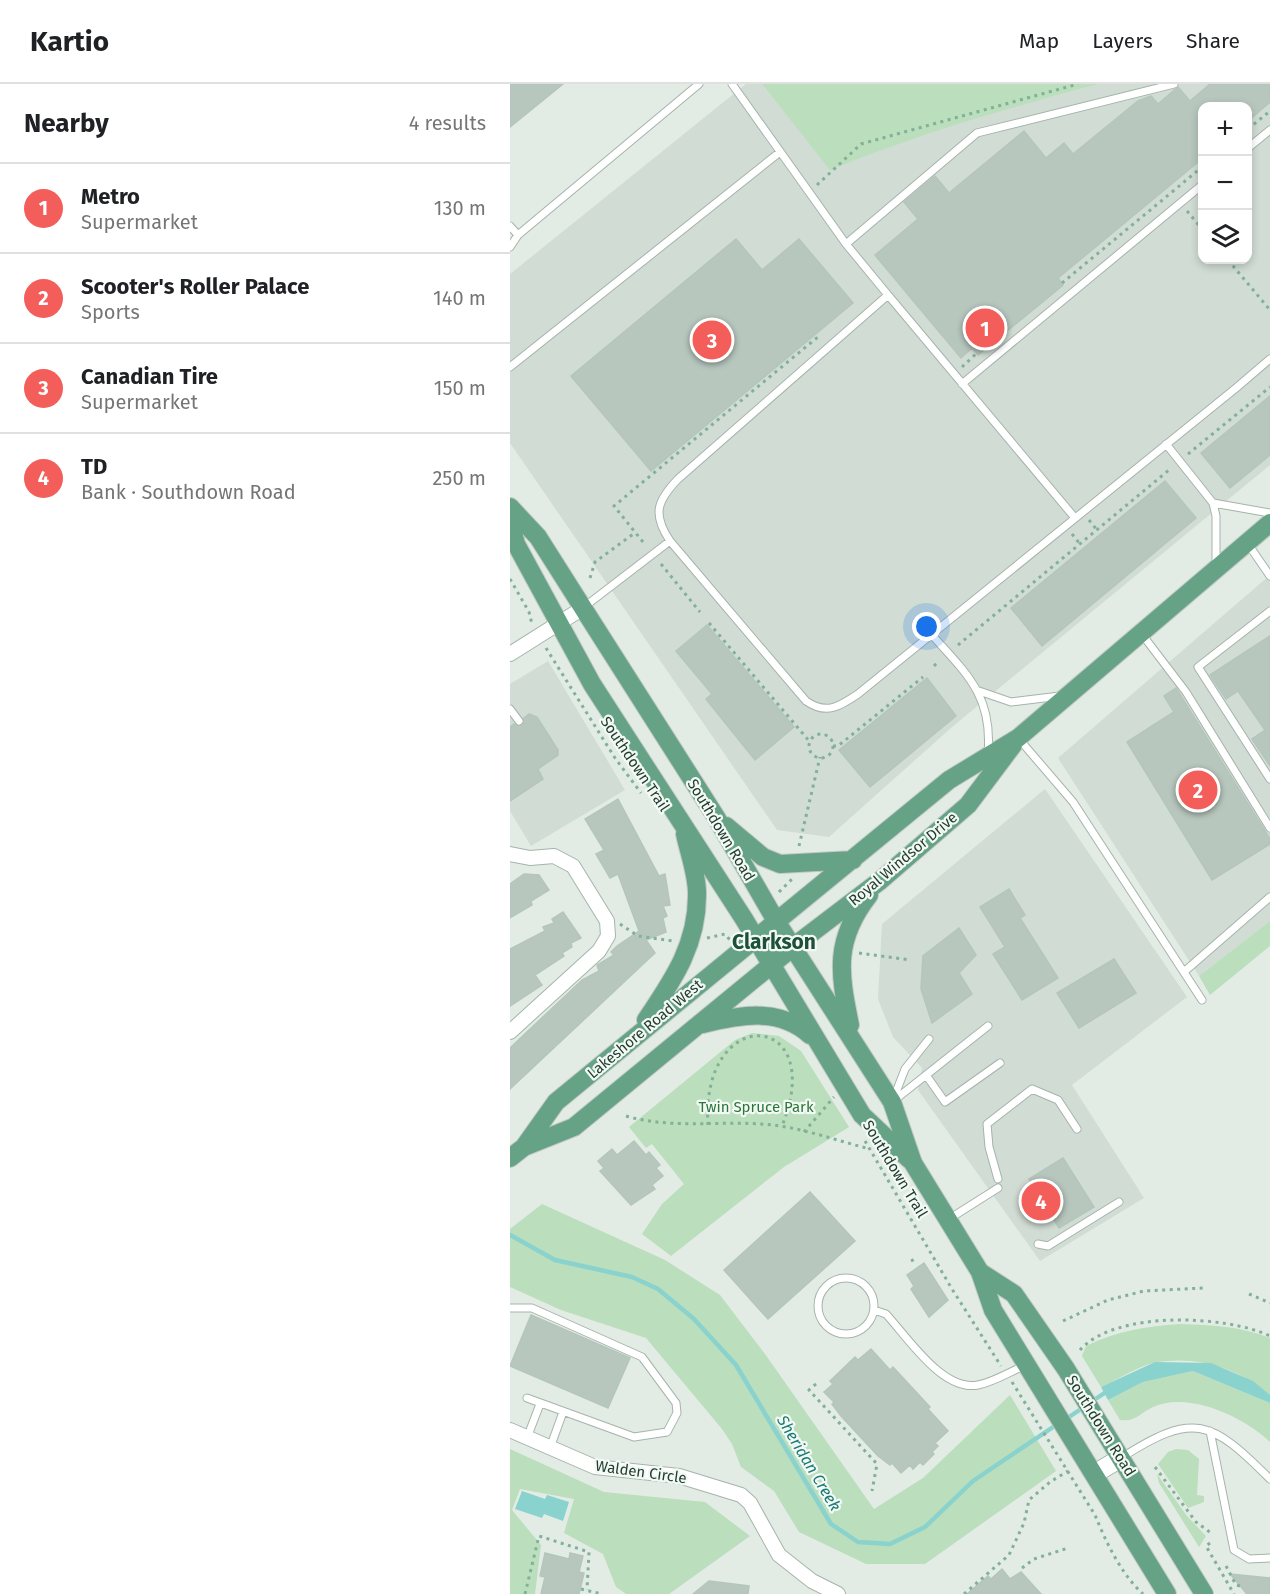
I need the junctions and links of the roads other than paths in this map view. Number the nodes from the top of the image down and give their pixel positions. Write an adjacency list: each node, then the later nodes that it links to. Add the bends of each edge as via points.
1 (699, 84): 9 (lane)
2 (732, 84): 6 (lane)
3 (1173, 84): 10 (lane, via 977,133)
4 (1270, 130): 5 (lane)
5 (1252, 145)
6 (780, 152): 10 (lane); 14 (lane)
7 (1198, 189): 15 (lane)
8 (510, 226): 9 (lane)
9 (518, 235): 11 (lane)
10 (846, 244): 12 (lane)
11 (510, 247)
12 (888, 295): 15 (lane); 23 (lane, via 665,493 658,517)
13 (1270, 359): 16 (lane)
14 (510, 367)
15 (962, 384): 20 (lane)
16 (1166, 444): 17 (lane); 20 (lane)
17 (1213, 503): 19 (lane); 25 (lane)
18 (510, 507): 27 (main road, Southdown Road, via 537,537)
19 (1270, 513)
20 (1075, 518): 31 (lane)
21 (510, 521): 29 (main road, Southdown Road, via 516,544)
22 (1270, 523): 24 (main road, Royal Windsor Drive)
23 (670, 541): 27 (lane); 31 (lane, via 815,708 829,710 842,705)
24 (1247, 543): 25 (main road, Royal Windsor Drive); 26 (lane)
25 (1216, 569): 30 (main road, Royal Windsor Drive)
26 (1270, 576)
27 (583, 608): 29 (street); 40 (main road, Southdown Road)
28 (1270, 612): 39 (lane, via 1198,667)
29 (559, 623): 32 (street); 41 (main road, Southdown Road, via 592,684)
30 (1141, 633): 34 (main road, Royal Windsor Drive); 42 (lane, via 1186,692)
31 (932, 634): 33 (lane)
32 (510, 654)
33 (980, 691): 34 (lane, via 1011,702); 38 (lane, via 989,738)
34 (1069, 695): 37 (main road, Royal Windsor Drive)
35 (510, 708): 36 (lane)
36 (519, 721)
37 (1018, 738): 38 (main road, Royal Windsor Drive); 45 (main road, Royal Windsor Drive, via 968,805); 51 (lane, via 1073,802)
38 (988, 757): 44 (main road, Royal Windsor Drive, via 949,780)
39 (1270, 779)
40 (716, 817): 44 (main road, via 763,857 780,864); 47 (main road, Southdown Road)
41 (683, 823): 48 (main road, Southdown Road); 57 (main road, via 698,892 693,936 677,974)
42 (1270, 828)
43 (510, 854): 55 (street, via 530,858 554,856 569,862 603,915 608,931 606,942 598,951)
44 (853, 860): 47 (main road, Royal Windsor Drive)
45 (881, 880): 49 (main road, Royal Windsor Drive); 56 (main road, via 848,928 841,963 840,977)
46 (1270, 897): 51 (lane)
47 (776, 921): 48 (main road, Lakeshore Road West); 49 (main road, Southdown Road)
48 (756, 938): 50 (main road, Southdown Road); 57 (main road, Lakeshore Road West)
49 (793, 947): 50 (main road, Royal Windsor Drive); 56 (main road, Southdown Road)
50 (772, 965): 53 (main road, Lakeshore Road West); 59 (main road, Southdown Road)
51 (1185, 970): 52 (lane)
52 (1202, 1000)
53 (698, 1025): 59 (main road, via 760,1014 800,1026); 64 (main road, Lakeshore Road West, via 574,1128)
54 (988, 1026): 61 (lane)
55 (510, 1032)
56 (852, 1035): 62 (main road, Southdown Road)
57 (633, 1038): 64 (main road, Lakeshore Road West, via 556,1102)
58 (929, 1039): 62 (lane, via 905,1069)
59 (819, 1044): 66 (main road, Southdown Road, via 862,1115)
60 (1000, 1063): 61 (lane, via 945,1102)
61 (926, 1076): 62 (lane)
62 (892, 1102): 66 (main road, Southdown Road)
63 (1077, 1129): 67 (lane, via 1058,1100 1032,1089 987,1124)
64 (524, 1147): 65 (main road, Lakeshore Road West)
65 (510, 1158)
66 (913, 1163): 70 (main road, Southdown Road)
67 (998, 1179)
68 (998, 1188): 70 (lane)
69 (1119, 1202): 71 (lane, via 1048,1246)
70 (948, 1219): 72 (main road, Southdown Road)
71 (1038, 1244)
72 (980, 1272): 75 (main road, Southdown Road, via 993,1310); 83 (main road, Southdown Road, via 1014,1294)
73 (510, 1308): 78 (lane, via 532,1308 642,1357 676,1403 677,1413 667,1432 634,1437)
74 (874, 1310): 74 (lane, via 866,1327 841,1334 825,1325 818,1307 819,1297 831,1282 850,1278 867,1287); 75 (lane, via 886,1314 946,1379 959,1385 979,1385)
75 (1027, 1365): 84 (main road, Southdown Road)
76 (527, 1398): 77 (lane)
77 (540, 1404): 78 (lane); 81 (lane)
78 (563, 1412): 82 (lane)
79 (510, 1430): 81 (street, Walden Circle)
80 (1210, 1431): 83 (lane, via 1174,1429 1158,1434); 85 (lane, via 1240,1449); 86 (lane, via 1234,1550 1249,1559)
81 (527, 1438): 82 (street, Walden Circle)
82 (550, 1448): 87 (street, Walden Circle, via 600,1468 679,1476 741,1495 750,1503 779,1555 812,1581)
83 (1121, 1458): 84 (main road); 89 (main road, Southdown Road)
84 (1094, 1474): 88 (main road, Southdown Road)
85 (1270, 1479)
86 (1270, 1557)
87 (838, 1594)
88 (1167, 1594)
89 (1204, 1594)

